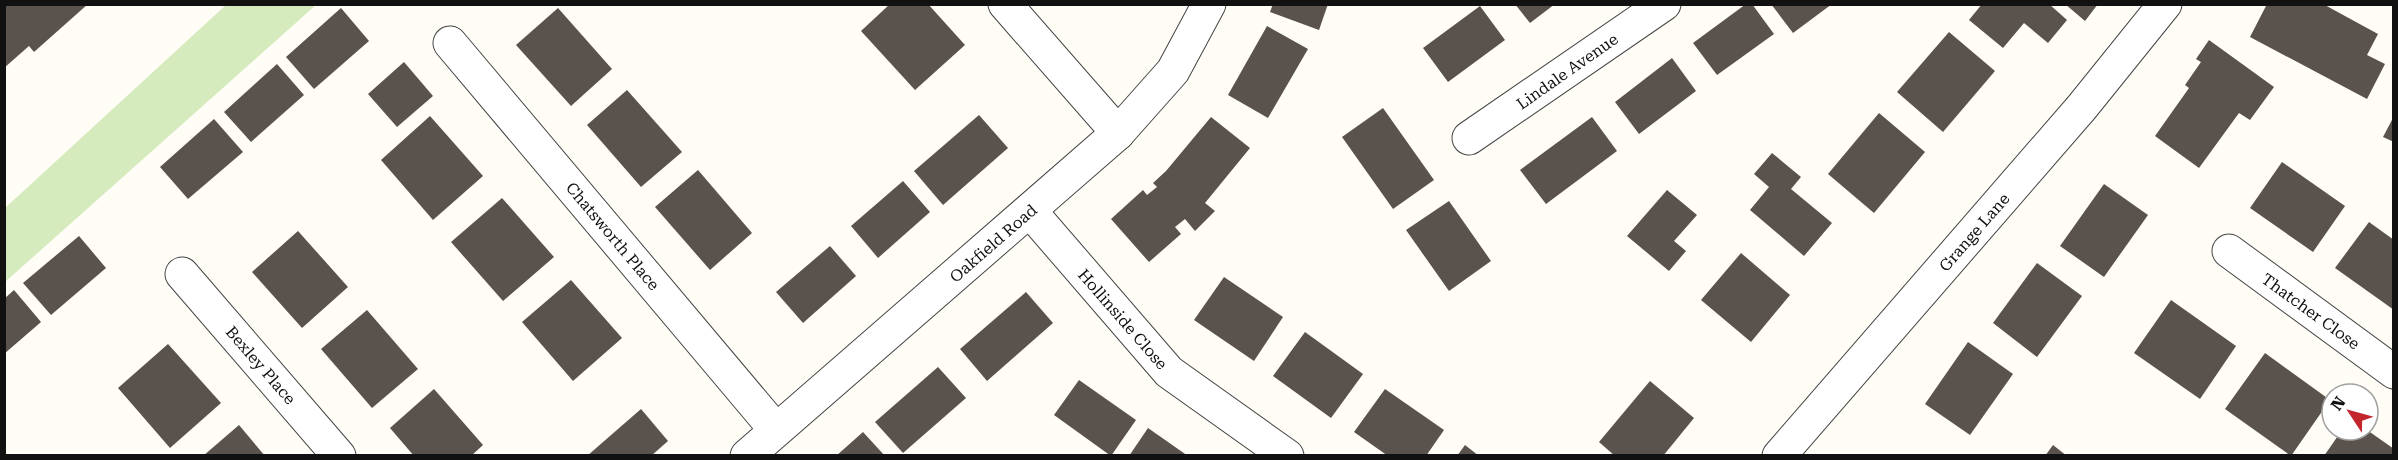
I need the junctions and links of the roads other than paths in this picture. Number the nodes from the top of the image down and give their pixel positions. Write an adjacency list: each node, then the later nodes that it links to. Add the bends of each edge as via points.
1 (1005, 4): 6 (street)
2 (1209, 4): 6 (street, Oakfield Road, via 1173,71)
3 (1664, 4): 7 (street, Lindale Avenue)
4 (2165, 4): 16 (street, Grange Lane, via 2082,107)
5 (450, 43): 12 (street, Chatsworth Place)
6 (1118, 133): 8 (street, Oakfield Road)
7 (1469, 138)
8 (1030, 211): 12 (street, Oakfield Road); 15 (street, Hollinside Close, via 1169,372)
9 (2229, 251): 11 (street, Thatcher Close)
10 (182, 274): 13 (street, Bexley Place)
11 (2394, 372)
12 (776, 430): 14 (street, Oakfield Road)
13 (339, 456)
14 (747, 456)
15 (1287, 456)
16 (1779, 456)

